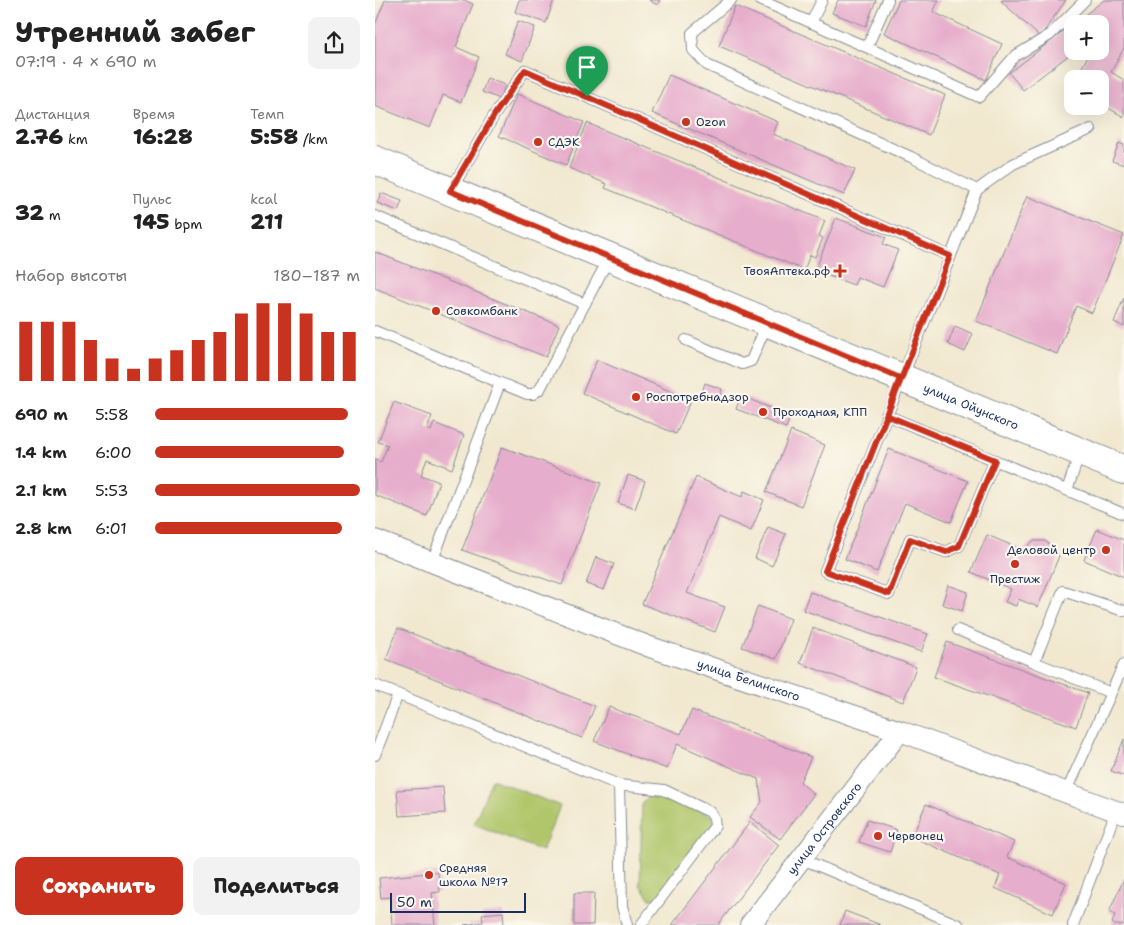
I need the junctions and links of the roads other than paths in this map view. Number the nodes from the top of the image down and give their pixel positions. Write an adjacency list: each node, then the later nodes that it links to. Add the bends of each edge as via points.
1 (731, 0): 10 (lane, via 692,34 693,50 707,65)
2 (760, 0): 6 (lane)
3 (822, 0): 6 (lane)
4 (888, 0): 7 (lane)
5 (1085, 0): 7 (lane, via 1050,36 1015,56 979,97)
6 (811, 23): 7 (lane)
7 (867, 47)
8 (1091, 129): 10 (lane, via 1013,164)
9 (375, 160): 11 (main road, улица Ойунского)
10 (977, 190): 13 (lane)
11 (450, 191): 13 (lane, via 525,70); 14 (main road, улица Ойунского)
12 (375, 216): 15 (lane)
13 (950, 256): 19 (lane)
14 (609, 258): 15 (lane); 16 (main road, улица Ойунского)
15 (585, 304): 20 (lane, via 540,390 527,394)
16 (767, 323): 18 (lane, via 751,361 742,364); 19 (main road, улица Ойунского)
17 (375, 331): 20 (lane)
18 (685, 340)
19 (900, 378): 21 (lane); 22 (main road, улица Ойунского)
20 (500, 383): 28 (lane)
21 (886, 415): 23 (lane); 23 (lane, via 825,571 889,594 910,539 946,552 959,546)
22 (1080, 452): 24 (main road, улица Ойунского); 25 (lane)
23 (995, 460): 25 (lane)
24 (1124, 470)
25 (1067, 490): 26 (lane)
26 (1124, 514)
27 (375, 540): 28 (street, улица Белинского)
28 (432, 562): 36 (street, улица Белинского, via 650,647)
29 (1124, 611): 31 (lane, via 1063,591)
30 (958, 630): 31 (lane)
31 (1034, 662): 34 (lane)
32 (1124, 664): 34 (lane)
33 (375, 684): 35 (lane)
34 (1111, 693): 39 (lane)
35 (398, 694): 37 (lane); 38 (lane)
36 (900, 731): 39 (street, улица Белинского); 41 (street, улица Островского)
37 (375, 755)
38 (619, 785): 42 (lane, via 622,906); 43 (lane, via 664,790 710,812 714,818 715,826)
39 (1066, 793): 40 (street, улица Белинского)
40 (1120, 813): 46 (lane)
41 (802, 859): 44 (street, улица Островского); 45 (lane)
42 (627, 925)
43 (641, 925)
44 (750, 925)
45 (959, 925)
46 (1073, 925)

